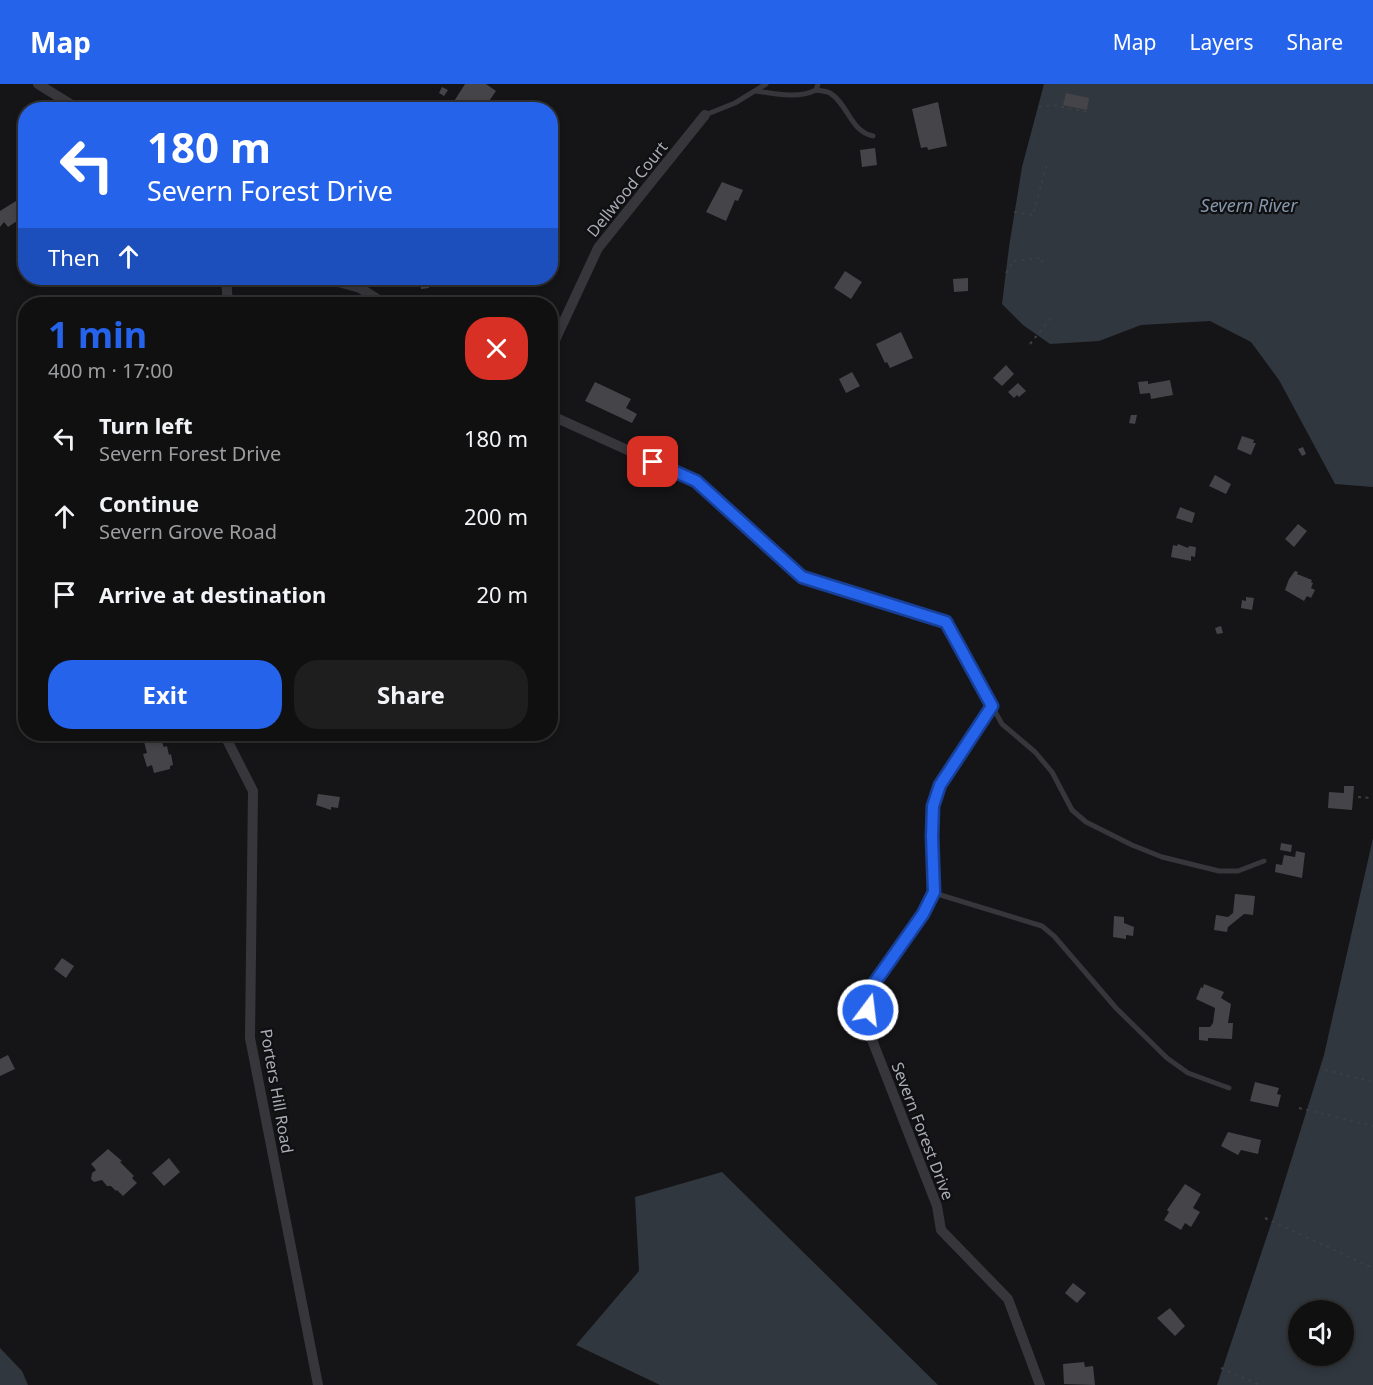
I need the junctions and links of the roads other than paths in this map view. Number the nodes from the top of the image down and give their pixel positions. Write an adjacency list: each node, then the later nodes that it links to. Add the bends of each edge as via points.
1 (38, 84): 5 (street)
2 (766, 84): 4 (lane)
3 (817, 87): 4 (lane, via 810,93 787,95); 7 (lane, via 841,104 865,134)
4 (756, 91): 6 (lane)
5 (67, 102)
6 (705, 115): 10 (street, Dellwood Court, via 598,248)
7 (873, 136)
8 (349, 285): 9 (street)
9 (375, 297)
10 (558, 334)
11 (558, 419): 12 (street, via 696,481 802,577 946,622)
12 (992, 706): 14 (lane, via 1002,724 1052,772 1072,810 1086,822 1162,857 1219,871 1238,871); 15 (street, via 940,785 933,806)
13 (228, 741): 17 (street, Porters Hill Road, via 253,791 250,1038)
14 (1264, 861)
15 (934, 892): 16 (lane, via 1042,926 1167,1058 1188,1073); 18 (street, Severn Forest Drive, via 868,992 867,1027 937,1206 941,1230 1008,1299)
16 (1229, 1088)
17 (318, 1385)
18 (1040, 1385)

